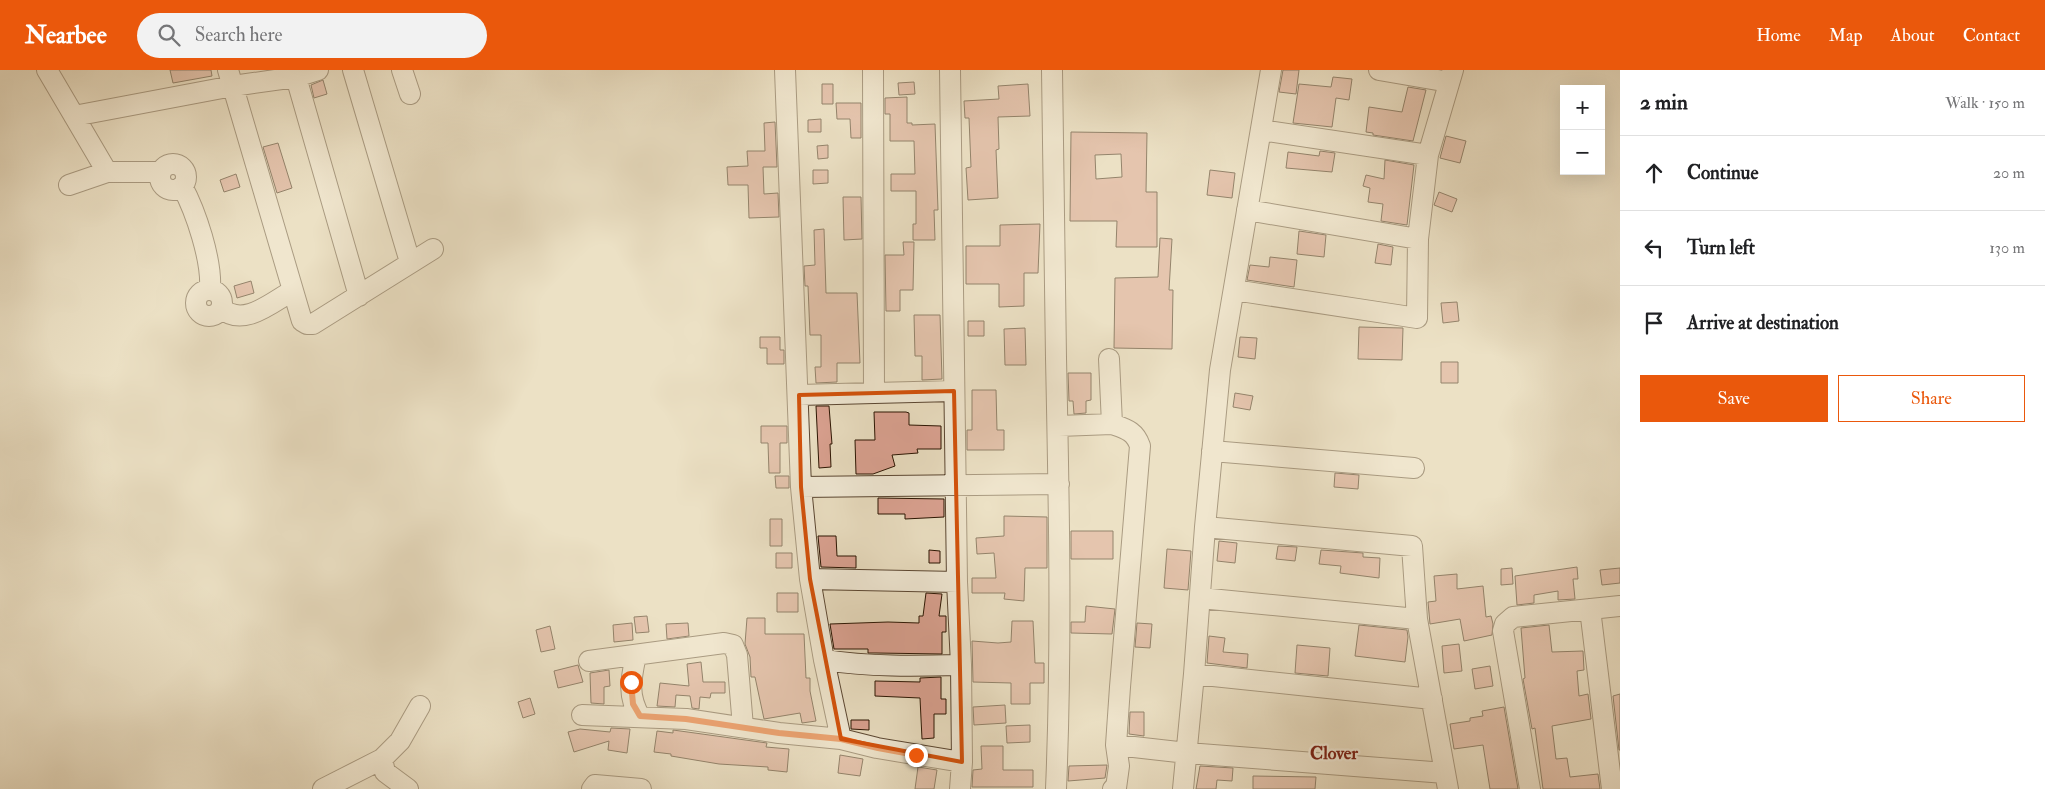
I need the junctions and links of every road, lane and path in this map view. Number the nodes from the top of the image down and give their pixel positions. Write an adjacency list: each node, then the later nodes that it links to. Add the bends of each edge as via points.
1 (47, 70): 15 (street)
2 (318, 70): 12 (street)
3 (353, 70): 23 (street)
4 (402, 70): 14 (street)
5 (785, 70): 30 (street)
6 (873, 70): 28 (street)
7 (950, 70): 29 (street)
8 (1052, 70): 32 (street)
9 (1271, 70): 16 (street)
10 (1379, 70): 11 (street)
11 (1451, 76): 17 (street)
12 (296, 77): 13 (street); 26 (street)
13 (230, 78): 15 (street); 24 (street)
14 (410, 94)
15 (74, 116): 18 (street)
16 (1261, 130): 17 (street); 20 (street)
17 (1428, 155): 21 (street)
18 (107, 172): 19 (street); 24 (street, via 161,172 168,164 179,165 186,172 182,186 191,202 210,270 210,290 219,294 221,308 228,314 250,315)
19 (69, 185)
20 (1248, 210): 21 (street); 25 (street)
21 (1418, 239): 25 (street, via 1417,318)
22 (433, 249): 23 (street)
23 (410, 262): 26 (street)
24 (292, 290): 26 (street, via 302,321 307,324)
25 (1234, 290): 33 (street, via 1220,370)
26 (359, 296)
27 (1109, 359): 31 (street)
28 (874, 392): 29 (street); 30 (street)
29 (954, 392): 36 (street)
30 (799, 395): 37 (street)
31 (1112, 424): 32 (street); 56 (street, via 1129,430 1140,446)
32 (1059, 426): 35 (street)
33 (1212, 450): 34 (street); 38 (street)
34 (1414, 468)
35 (1059, 484): 36 (street); 66 (street)
36 (955, 485): 37 (street); 40 (street)
37 (801, 487): 39 (street)
38 (1205, 527): 41 (street); 44 (street, via 1412,546)
39 (810, 579): 40 (street); 46 (street)
40 (957, 582): 48 (street)
41 (1200, 598): 44 (street); 49 (street)
42 (1620, 606): 43 (street)
43 (1590, 609): 69 (street, via 1514,617 1505,624 1503,631); 70 (street)
44 (1417, 619): 50 (street)
45 (636, 655): 47 (street); 53 (street, via 631,694); 54 (street, via 724,643 733,645 737,655)
46 (824, 660): 48 (street, via 856,665); 55 (street)
47 (589, 661)
48 (961, 665): 58 (street)
49 (1194, 674): 50 (street); 57 (street)
50 (1432, 699): 60 (street)
51 (420, 706): 59 (street)
52 (582, 715): 53 (street)
53 (640, 716): 54 (street)
54 (743, 727): 55 (street)
55 (841, 739): 58 (street)
56 (1116, 744): 57 (street); 67 (street, via 1118,780)
57 (1187, 753): 60 (street); 68 (street)
58 (962, 762): 65 (street)
59 (382, 773): 61 (street); 62 (street)
60 (1446, 781)
61 (323, 789)
62 (408, 789)
63 (592, 789): 64 (street, via 595,784)
64 (641, 789)
65 (960, 789)
66 (1056, 789)
67 (1113, 789)
68 (1183, 789)
69 (1530, 789)
70 (1612, 789)

